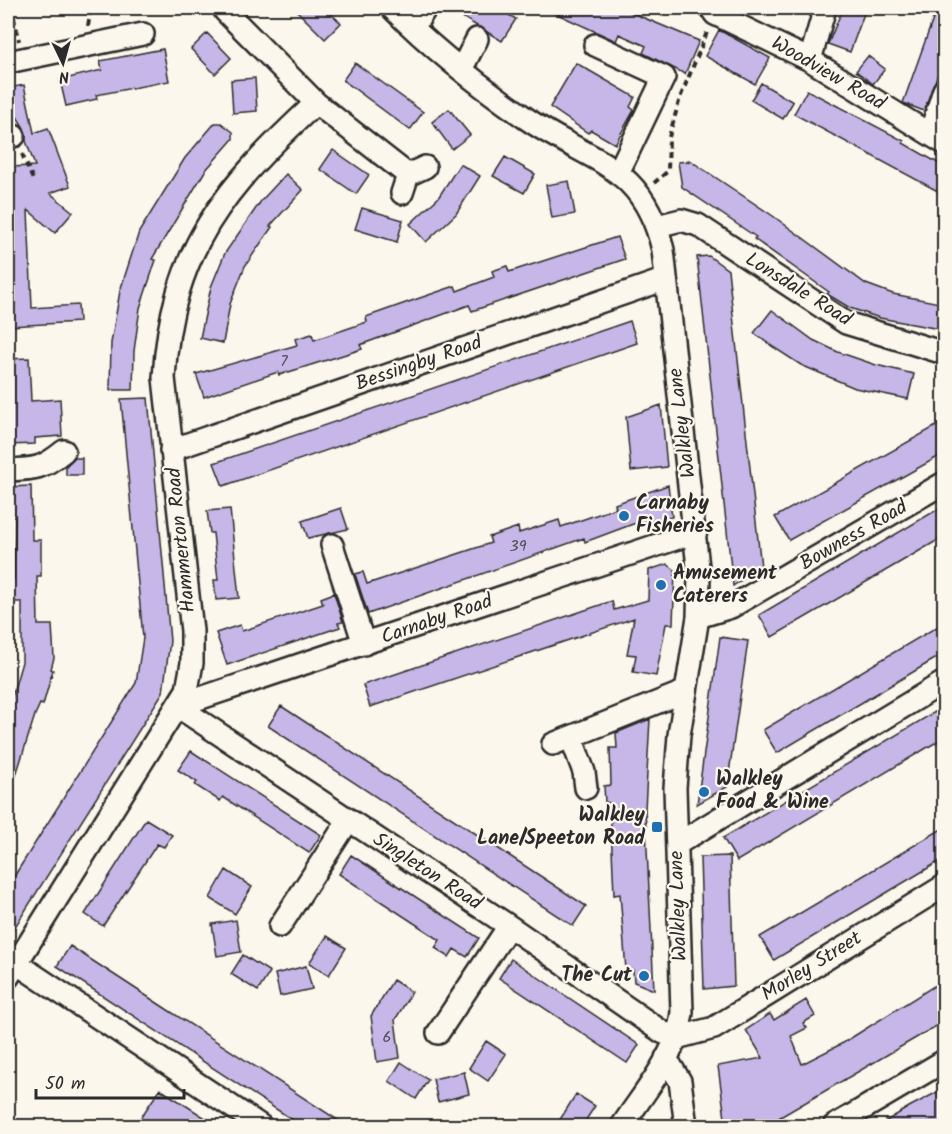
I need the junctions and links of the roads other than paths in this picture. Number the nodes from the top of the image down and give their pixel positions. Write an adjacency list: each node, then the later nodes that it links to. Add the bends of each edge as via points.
1 (392, 8): 6 (street, Walkley Lane)
2 (426, 8): 6 (street)
3 (825, 8): 10 (street)
4 (225, 9): 14 (street)
5 (713, 11): 10 (street, Woodview Road)
6 (414, 26): 12 (street, Walkley Lane)
7 (143, 34): 11 (street)
8 (477, 39): 12 (street)
9 (595, 45): 16 (street, via 664,77)
10 (810, 60): 15 (street, Woodview Road)
11 (15, 61)
12 (462, 68): 16 (street, Walkley Lane, via 529,120)
13 (945, 90): 15 (street)
14 (316, 103): 17 (street); 21 (street, Hammerton Road, via 236,182 190,253 166,344 164,378)
15 (937, 139)
16 (619, 171): 18 (street, Walkley Lane, via 640,194)
17 (412, 179)
18 (657, 226): 19 (street, Walkley Lane); 20 (street, Lonsdale Road, via 681,220 698,225 846,323)
19 (666, 279): 21 (street, Bessingby Road); 25 (street, Walkley Lane)
20 (945, 353)
21 (171, 450): 31 (street, Hammerton Road, via 192,631 187,690)
22 (64, 451): 23 (street, via 37,469)
23 (8, 470)
24 (945, 483): 27 (street, Bowness Road, via 731,607)
25 (696, 532): 27 (street, Walkley Lane); 28 (street, Carnaby Road)
26 (332, 545): 28 (street)
27 (698, 617): 30 (street, Walkley Lane)
28 (364, 644): 31 (street, Carnaby Road)
29 (945, 682): 34 (street)
30 (686, 691): 32 (street, via 562,741 584,772); 34 (street, Walkley Lane, via 675,788)
31 (177, 706): 33 (street, Singleton Road); 38 (street, Hammerton Road)
32 (586, 788)
33 (348, 821): 36 (street); 37 (street, Singleton Road)
34 (677, 844): 40 (street, Walkley Lane, via 682,1012)
35 (945, 886): 40 (street, Morley Street, via 714,1028)
36 (280, 926)
37 (509, 926): 39 (street); 40 (street, Singleton Road)
38 (12, 970): 43 (street)
39 (438, 1033)
40 (676, 1038): 41 (street, Walkley Lane)
41 (666, 1058): 44 (street, Walkley Lane); 45 (street, via 680,1081)
42 (945, 1061): 46 (street)
43 (261, 1126)
44 (622, 1126)
45 (686, 1126)
46 (834, 1126)

